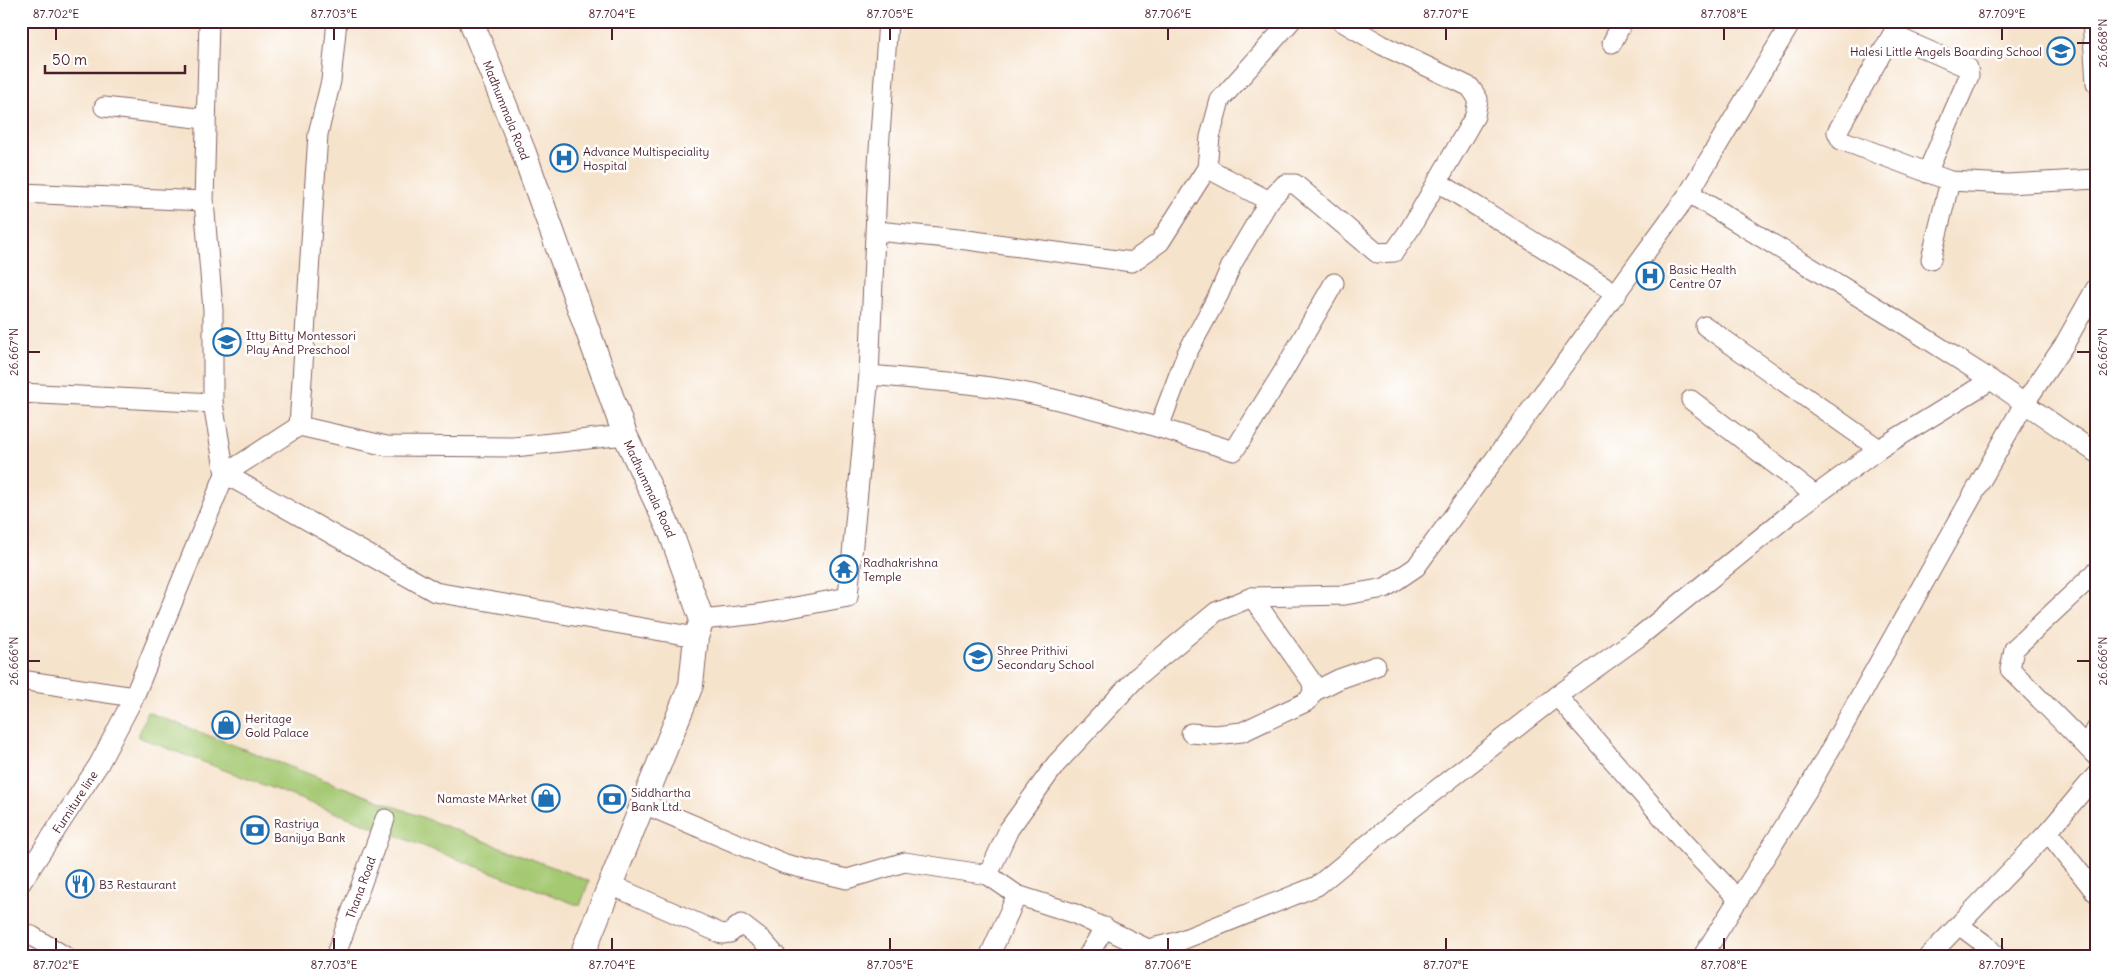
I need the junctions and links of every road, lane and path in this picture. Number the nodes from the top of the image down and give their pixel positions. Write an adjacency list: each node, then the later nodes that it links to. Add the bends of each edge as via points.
1 (209, 21): 14 (street)
2 (337, 21): 36 (street, via 331,81 318,134)
3 (471, 21): 38 (street, Madhummala Road, via 524,153)
4 (888, 21): 24 (street)
5 (1291, 21): 15 (street, via 1220,100 1210,136)
6 (1341, 21): 19 (street, via 1382,45 1470,87 1478,99 1475,116)
7 (1623, 21): 11 (street)
8 (1792, 21): 21 (street)
9 (2092, 21): 12 (street)
10 (1897, 28): 16 (street, via 1968,68 1969,76); 16 (street, via 1838,132 1841,140)
11 (1612, 43)
12 (2096, 83)
13 (104, 107): 14 (street)
14 (205, 120): 23 (street)
15 (1207, 168): 22 (street); 24 (street, via 1160,242 1132,262)
16 (1927, 173): 18 (street)
17 (2096, 179): 18 (street, via 2007,184)
18 (1950, 181): 25 (street)
19 (1438, 182): 22 (street, via 1394,252 1377,253 1296,184 1285,184); 28 (street)
20 (21, 193): 23 (street)
21 (1689, 193): 28 (street); 31 (street)
22 (1269, 201): 37 (street, via 1232,264 1187,353)
23 (204, 202): 34 (street, via 213,310)
24 (877, 230): 30 (street)
25 (1931, 259)
26 (1334, 283): 37 (street, via 1234,451)
27 (2096, 288): 35 (street, via 2064,345)
28 (1617, 294): 44 (street, via 1416,567 1385,588 1345,595)
29 (1705, 326): 39 (street)
30 (869, 375): 37 (street, via 1031,394); 45 (street, via 848,597)
31 (1991, 380): 35 (street); 39 (street)
32 (21, 393): 34 (street)
33 (1691, 400): 42 (street)
34 (213, 403): 41 (street)
35 (2024, 404): 40 (street); 63 (street, via 1808,789)
36 (299, 426): 38 (street, via 387,446 514,447); 41 (street)
37 (1159, 427)
38 (625, 435): 45 (street, Madhummala Road, via 671,533)
39 (1879, 449): 42 (street)
40 (2096, 454)
41 (226, 474): 45 (street, via 435,592); 50 (street, Furniture line)
42 (1815, 495): 49 (street, via 1640,636)
43 (2096, 572): 53 (street, via 2014,649 2010,669)
44 (1252, 597): 48 (street, via 1312,682); 58 (street, via 1216,612 1137,677 1056,764 1009,829)
45 (699, 628): 55 (street, Madhummala Road, via 691,685)
46 (1376, 666): 48 (street)
47 (21, 680): 50 (street)
48 (1313, 692): 52 (street, via 1308,701 1242,732)
49 (1557, 696): 63 (street, via 1683,841); 65 (street, via 1317,886 1176,942 1148,948)
50 (134, 697): 59 (street, Furniture line, via 99,764)
51 (2096, 730): 53 (street)
52 (1191, 733)
53 (2092, 752)
54 (2096, 774): 57 (street)
55 (644, 804): 58 (street, via 785,864 847,879 905,862); 60 (street, Madhummala Road)
56 (385, 819): 68 (street, Thana Road)
57 (2048, 832): 61 (street); 64 (street)
58 (988, 875): 62 (street)
59 (21, 883)
60 (611, 885): 69 (street, Madhummala Road); 70 (street, via 722,934 730,933 741,924)
61 (2096, 893)
62 (1017, 895): 65 (street); 71 (street)
63 (1739, 900): 73 (street)
64 (1959, 925): 74 (street); 75 (street)
65 (1105, 927): 72 (street)
66 (21, 932): 67 (street)
67 (66, 957)
68 (335, 957)
69 (581, 957)
70 (777, 957)
71 (989, 957)
72 (1088, 957)
73 (1702, 957)
74 (1928, 957)
75 (1997, 957)

